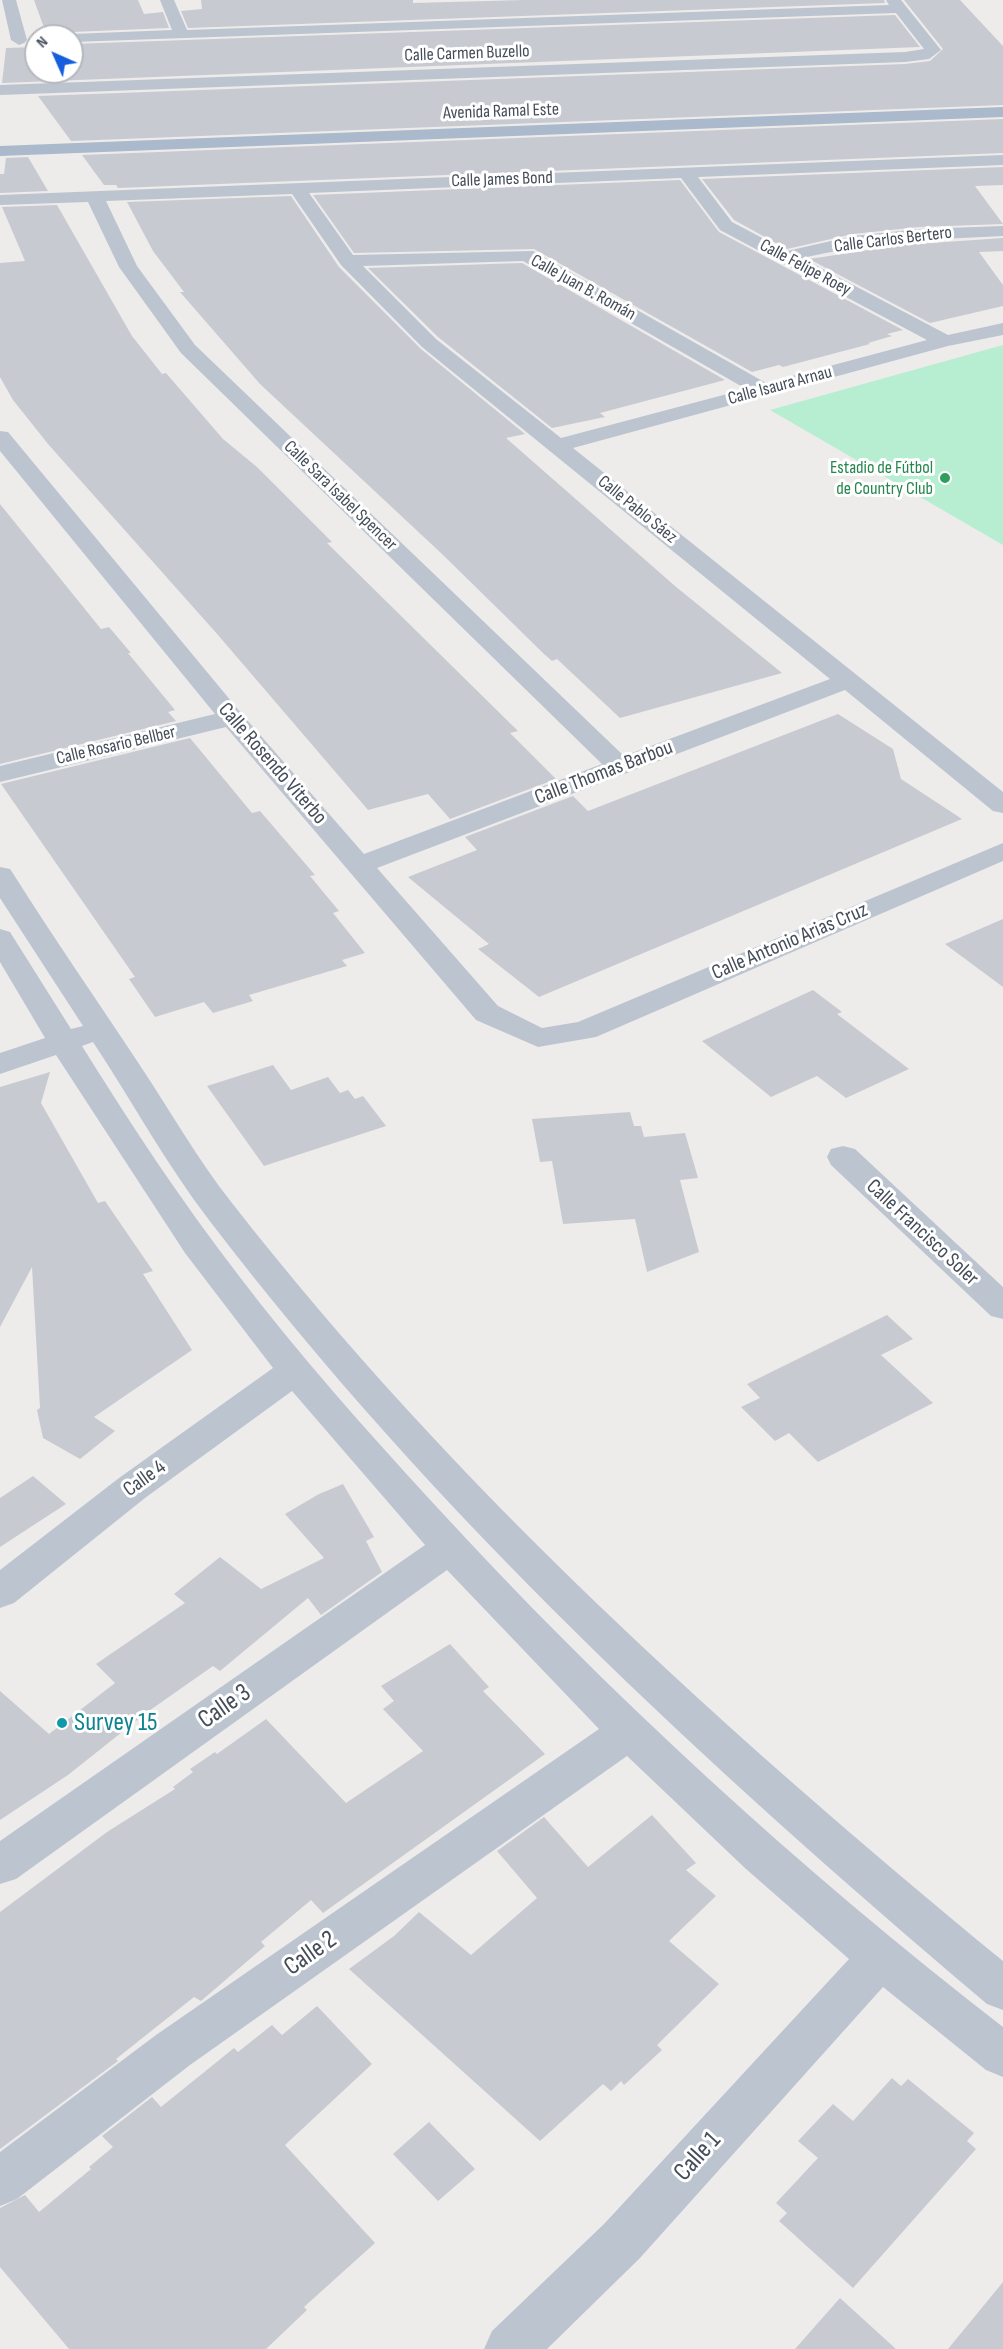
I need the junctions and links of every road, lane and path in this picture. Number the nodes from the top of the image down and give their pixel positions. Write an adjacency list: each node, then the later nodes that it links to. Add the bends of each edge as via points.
1 (9, 0): 7 (street)
2 (167, 0): 4 (street)
3 (897, 5): 4 (street); 9 (street, Calle Carmen Buzello, via 933,50 924,56)
4 (181, 34): 5 (street)
5 (84, 38)
6 (0, 40): 7 (street)
7 (19, 40): 8 (street)
8 (24, 40)
9 (0, 90)
10 (1003, 112): 11 (main road, Avenida Ramal Este)
11 (0, 152)
12 (1003, 160): 13 (street, Calle James Bond)
13 (685, 172): 14 (street, Calle James Bond); 18 (street, Calle Felipe Roey, via 726,226)
14 (298, 189): 15 (street, Calle James Bond); 19 (street, Calle Pablo Sáez)
15 (94, 197): 16 (street, Calle James Bond); 27 (street, Calle Sara Isabel Spencer, via 128,267 189,349)
16 (0, 200)
17 (1003, 231): 18 (street, Calle Carlos Bertero, via 853,241)
18 (784, 257): 21 (street, Calle Felipe Roey)
19 (348, 261): 22 (street, Calle Juan B. Román, via 526,255); 24 (street, Calle Pablo Sáez, via 429,343)
20 (1003, 329): 21 (street, Calle Isaura Arnau)
21 (945, 341): 22 (street, Calle Isaura Arnau)
22 (763, 390): 24 (street, Calle Isaura Arnau)
23 (0, 437): 26 (street, Calle Rosendo Viterbo)
24 (557, 446): 25 (street, Calle Pablo Sáez)
25 (847, 681): 27 (street, Calle Thomas Barbou); 29 (street, Calle Pablo Sáez)
26 (232, 718): 28 (street, Calle Rosario Bellber); 31 (street, Calle Rosendo Viterbo)
27 (621, 767): 31 (street, Calle Thomas Barbou)
28 (0, 774)
29 (1003, 805)
30 (1003, 851): 35 (street, Calle Antonio Arias Cruz)
31 (360, 865): 35 (street, Calle Rosendo Viterbo, via 487,1013 538,1038)
32 (0, 875): 34 (street)
33 (0, 938): 36 (street)
34 (101, 1029): 36 (street); 46 (street, via 218,1209 390,1418 617,1652 904,1907)
35 (577, 1031)
36 (63, 1041): 37 (street); 40 (street, via 113,1122 226,1284)
37 (0, 1064)
38 (843, 1157): 39 (street, Calle Francisco Soler)
39 (1003, 1307)
40 (294, 1371): 41 (street); 42 (street, Calle 4, via 132,1488)
41 (450, 1548): 43 (street); 44 (street, Calle 3)
42 (0, 1593)
43 (627, 1733): 45 (street); 48 (street, Calle 2, via 173,2050)
44 (0, 1865)
45 (879, 1959): 47 (street); 49 (street, Calle 1, via 622,2241)
46 (1003, 1989)
47 (1003, 2055)
48 (0, 2182)
49 (510, 2349)

